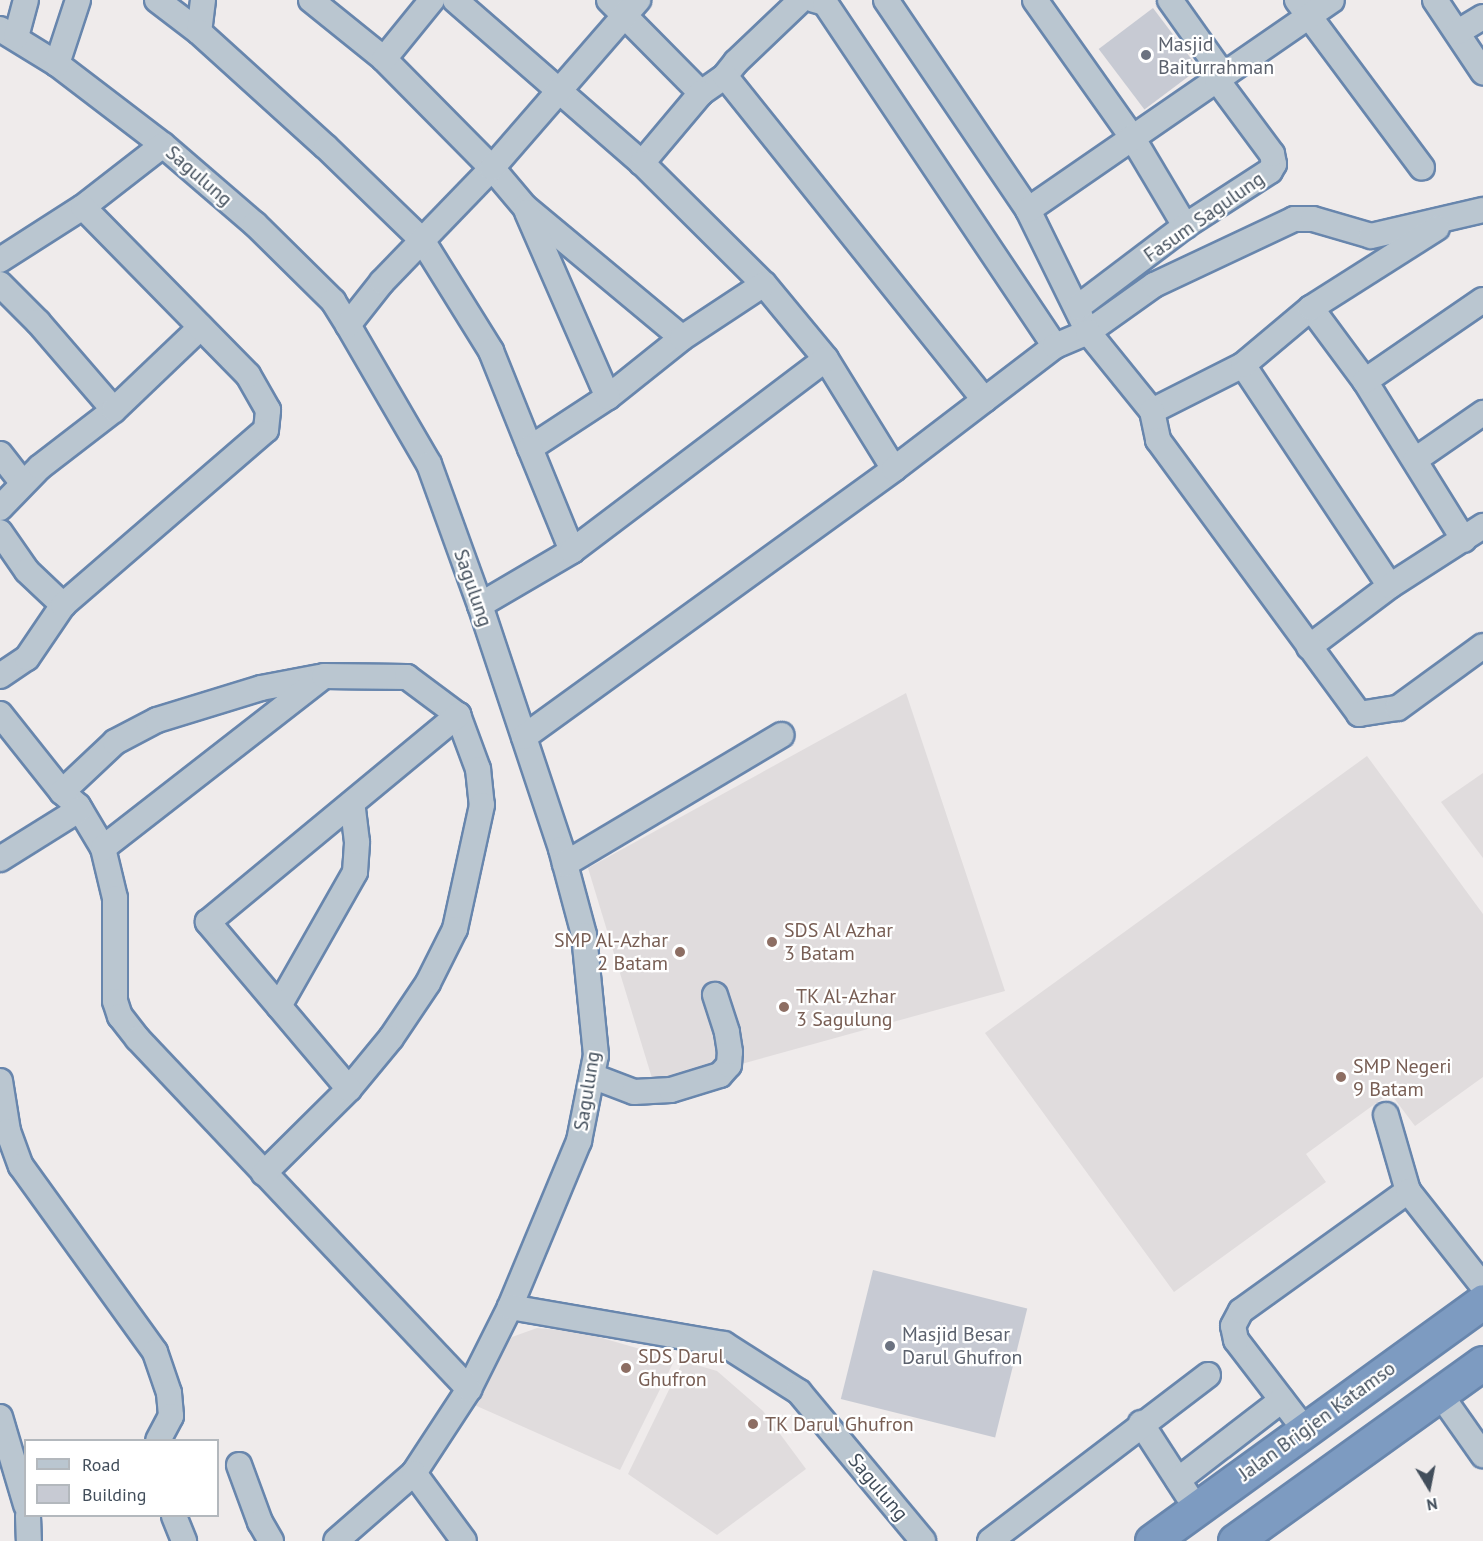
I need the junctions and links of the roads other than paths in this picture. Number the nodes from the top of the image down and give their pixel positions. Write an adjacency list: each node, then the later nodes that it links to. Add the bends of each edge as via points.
1 (26, 0): 19 (street)
2 (78, 0): 22 (street)
3 (157, 0): 18 (street)
4 (203, 0): 18 (street)
5 (310, 0): 21 (street)
6 (432, 0): 21 (street)
7 (455, 0): 26 (street)
8 (801, 0): 24 (street)
9 (814, 0): 50 (street, via 825,3)
10 (886, 0): 35 (street)
11 (1035, 0): 28 (street)
12 (1170, 0): 25 (street)
13 (1332, 0): 16 (street)
14 (1435, 0): 20 (street)
15 (624, 5): 26 (street); 27 (street)
16 (1302, 8): 25 (street); 32 (street)
17 (1483, 17): 20 (street)
18 (199, 32): 39 (street)
19 (6, 35): 22 (street, Sagulung)
20 (1470, 42): 23 (street)
21 (384, 59): 31 (street)
22 (57, 64): 29 (street, Sagulung)
23 (1483, 72)
24 (725, 76): 27 (street); 55 (street)
25 (1221, 78): 28 (street); 38 (street, Fasum Sagulung, via 1272,154 1274,164 1270,171)
26 (557, 91): 30 (street); 31 (street)
27 (701, 93): 30 (street)
28 (1132, 137): 35 (street); 38 (street)
29 (163, 145): 33 (street); 46 (street, Sagulung, via 255,224 333,301)
30 (642, 163): 42 (street)
31 (492, 168): 34 (street); 39 (street)
32 (1422, 168)
33 (84, 207): 40 (street); 47 (street)
34 (525, 207): 49 (street); 54 (street)
35 (1028, 210): 44 (street)
36 (1483, 210): 37 (street)
37 (1449, 220): 45 (street); 48 (street, via 1371,236 1313,219 1294,219 1154,285)
38 (1185, 226): 44 (street, Fasum Sagulung)
39 (422, 240): 46 (street); 59 (street, via 491,351)
40 (0, 260)
41 (0, 284): 56 (street)
42 (764, 284): 49 (street); 51 (street)
43 (1483, 300): 53 (street)
44 (1078, 307): 48 (street)
45 (1311, 308): 52 (street); 53 (street)
46 (348, 325): 70 (street, Sagulung, via 429,464)
47 (201, 327): 56 (street); 69 (street, via 248,375 268,410 266,430)
48 (1088, 332): 50 (street); 57 (street)
49 (682, 338): 54 (street)
50 (1055, 346): 55 (street)
51 (826, 359): 62 (street); 67 (street)
52 (1243, 365): 57 (street); 68 (street)
53 (1365, 381): 61 (street)
54 (608, 397): 59 (street)
55 (985, 400): 62 (street)
56 (114, 410): 63 (street)
57 (1152, 411): 72 (street, via 1158,440)
58 (1483, 413): 61 (street)
59 (530, 448): 67 (street)
60 (0, 454): 63 (street)
61 (1415, 460): 66 (street)
62 (894, 469): 78 (street)
63 (23, 483): 64 (street)
64 (0, 508)
65 (0, 532): 69 (street, via 27,571)
66 (1473, 533): 68 (street)
67 (572, 551): 70 (street)
68 (1390, 586): 72 (street)
69 (63, 605): 73 (street, via 27,658)
70 (480, 605): 78 (street, Sagulung)
71 (1483, 646): 72 (street, via 1398,708 1359,714)
72 (1309, 647)
73 (0, 676)
74 (324, 676): 76 (street, via 407,677); 79 (street, via 261,688 157,720 115,741); 82 (street)
75 (0, 714): 79 (street)
76 (458, 715): 80 (street); 89 (street, via 478,769 482,805 454,929 428,984)
77 (781, 735): 84 (street)
78 (524, 737): 84 (street, Sagulung)
79 (62, 792): 81 (street)
80 (352, 803): 86 (street, via 357,842 355,873); 86 (street, via 208,922)
81 (80, 809): 82 (street); 83 (street)
82 (103, 848): 91 (street, via 115,898 115,1001 120,1016)
83 (0, 859)
84 (565, 864): 87 (street, Sagulung, via 584,935 596,1055)
85 (715, 995): 87 (street, via 730,1052 729,1065 720,1075 670,1090 634,1092)
86 (279, 1006): 89 (street)
87 (592, 1076): 95 (street, Sagulung, via 579,1142)
88 (0, 1081): 104 (street, via 8,1131 21,1166 155,1352 169,1393 171,1416)
89 (350, 1089): 91 (street)
90 (1386, 1115): 92 (street)
91 (264, 1173): 98 (street)
92 (1408, 1191): 93 (street); 100 (street, via 1241,1311 1233,1326 1236,1340)
93 (1483, 1286)
94 (1483, 1301): 103 (highway, Jalan Brigjen Katamso)
95 (510, 1307): 98 (street, Sagulung); 118 (street, Sagulung, via 724,1344 799,1392)
96 (1483, 1363): 99 (highway)
97 (1208, 1374): 102 (street)
98 (469, 1389): 107 (street, Sagulung)
99 (1440, 1394): 105 (street); 121 (highway)
100 (1282, 1400): 103 (street); 108 (street)
101 (0, 1417): 109 (street)
102 (1142, 1423): 108 (street); 119 (street)
103 (1305, 1430): 110 (highway, Jalan Brigjen Katamso)
104 (159, 1439)
105 (1483, 1455)
106 (239, 1465): 115 (street)
107 (414, 1473): 116 (street, Sagulung); 117 (street)
108 (1178, 1480): 110 (street)
109 (24, 1498)
110 (1196, 1508): 120 (highway, Jalan Brigjen Katamso)
111 (28, 1517): 113 (street)
112 (175, 1517): 114 (street)
113 (29, 1541)
114 (184, 1541)
115 (271, 1541)
116 (336, 1541)
117 (464, 1541)
118 (923, 1541)
119 (990, 1541)
120 (1152, 1541)
121 (1235, 1541)

